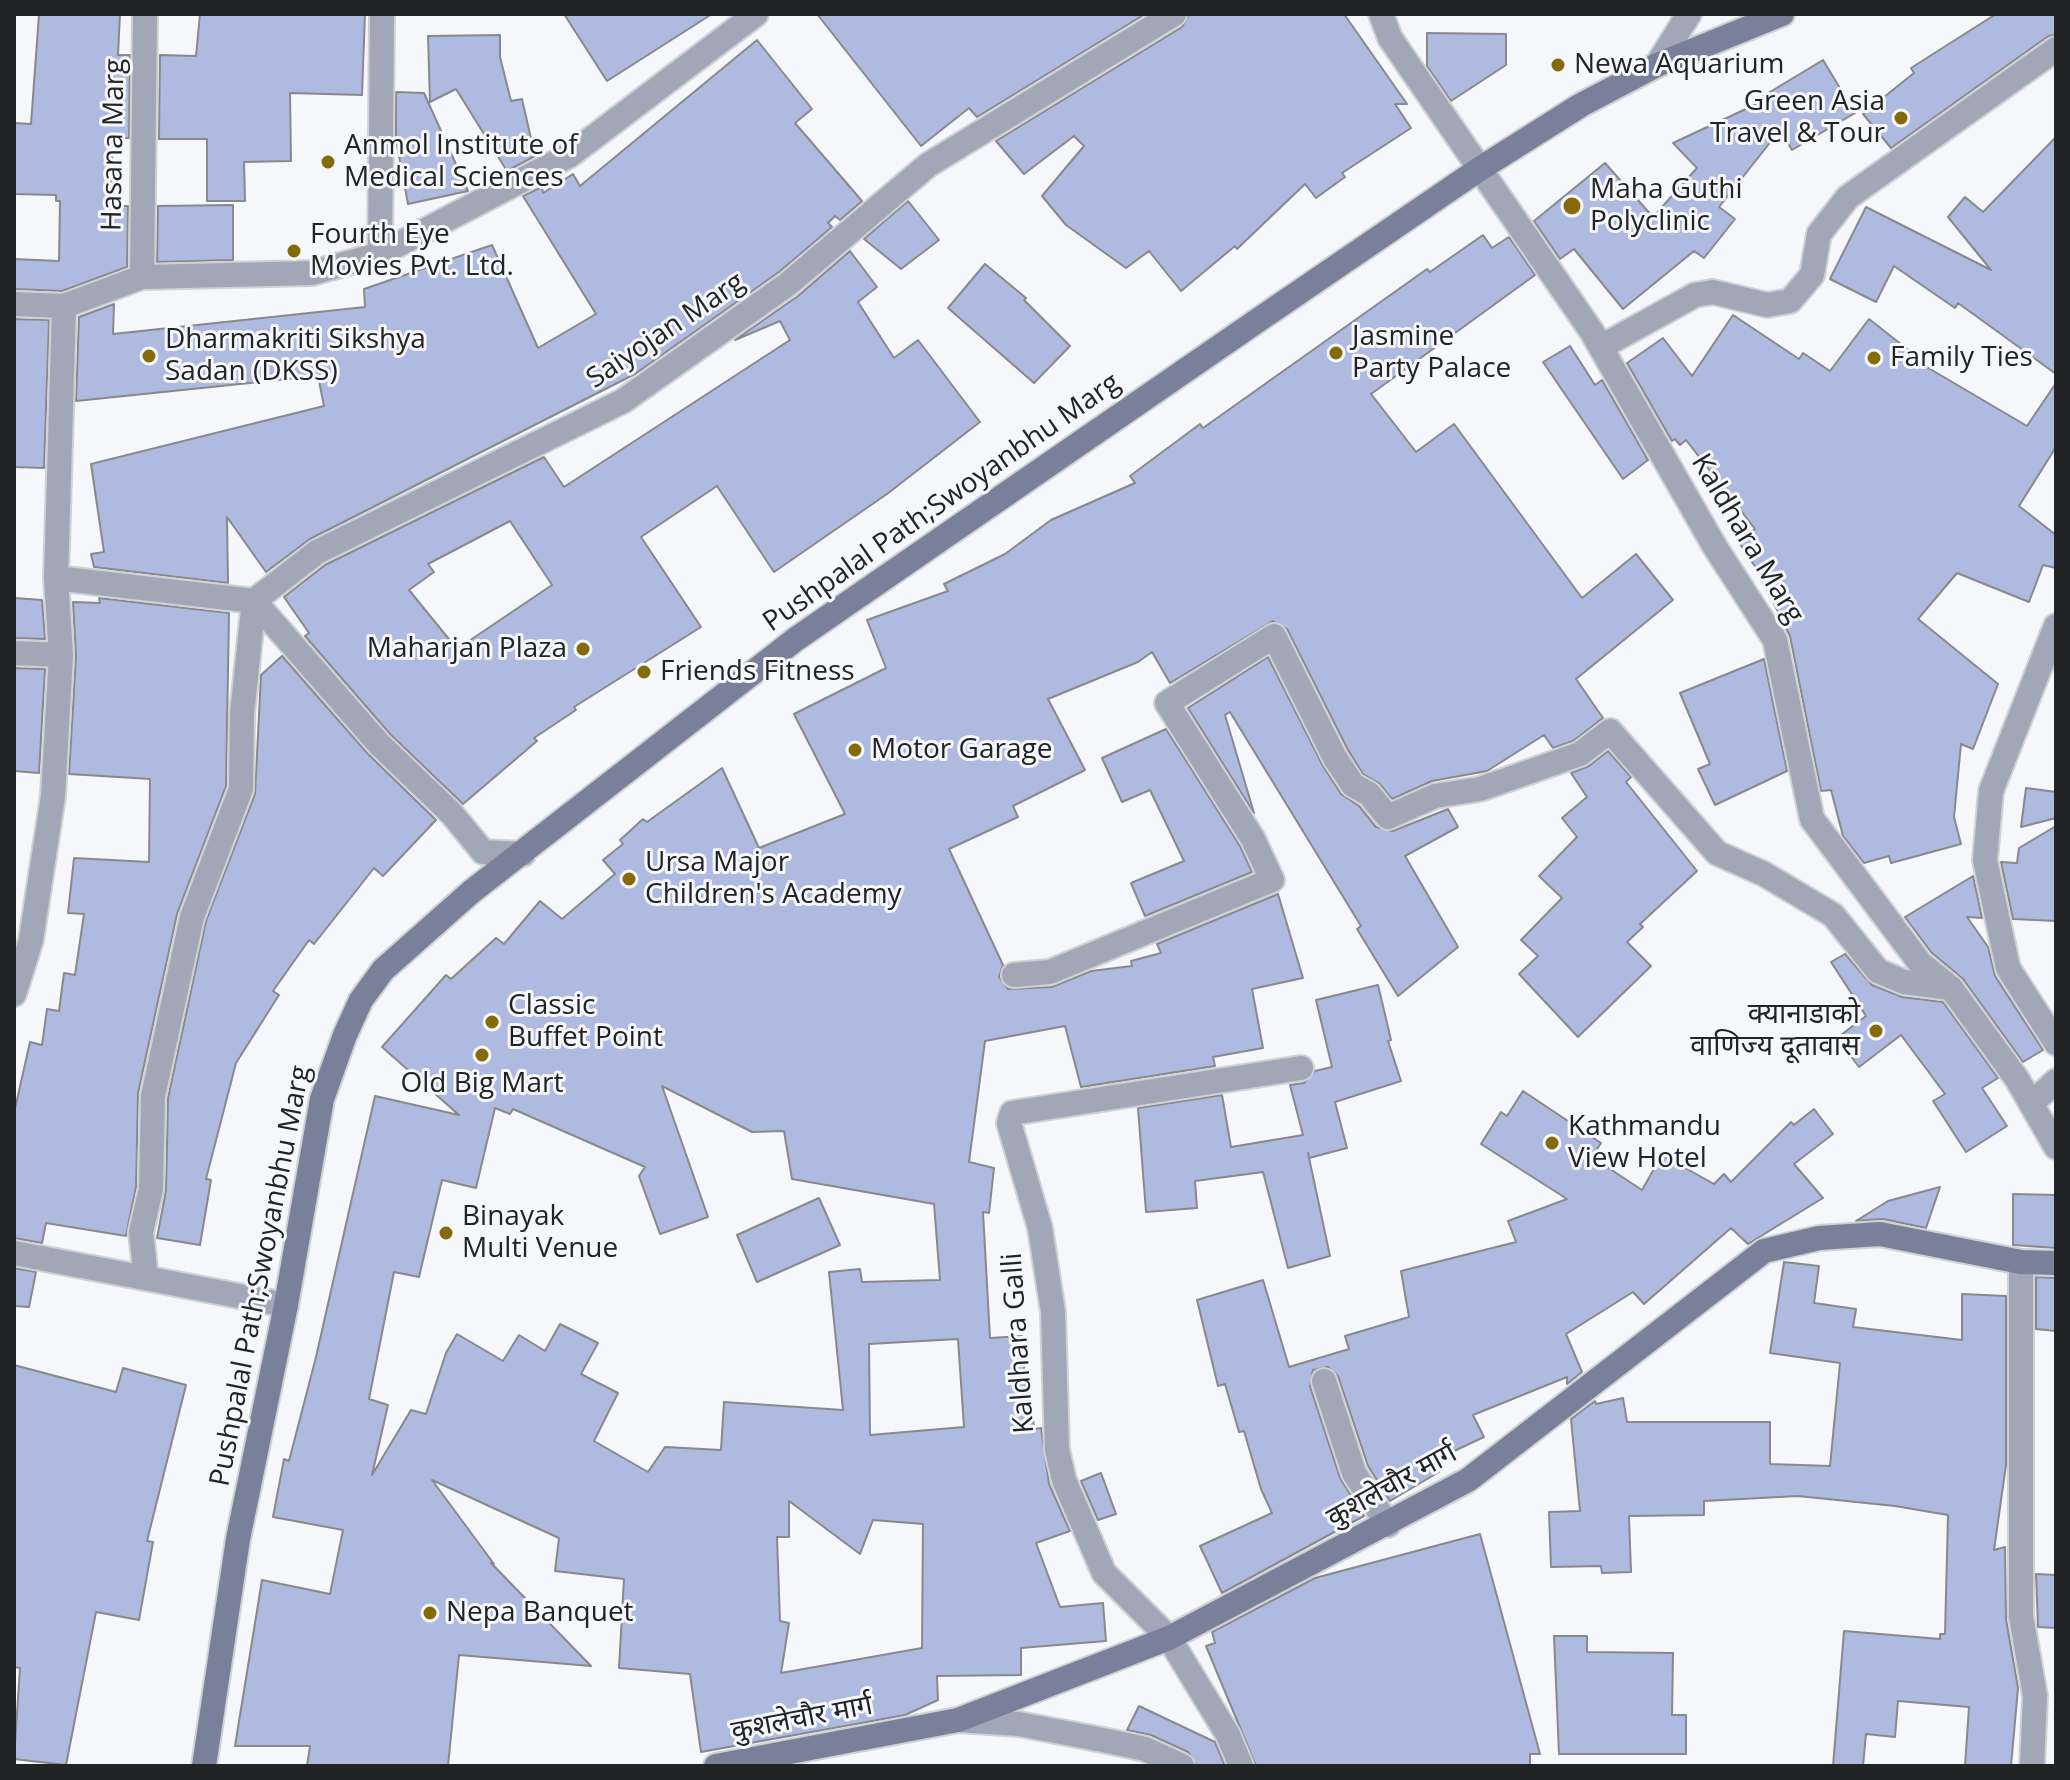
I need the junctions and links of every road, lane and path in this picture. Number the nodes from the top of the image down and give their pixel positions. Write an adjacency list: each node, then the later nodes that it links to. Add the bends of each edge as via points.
1 (145, 14): 12 (street, Hasana Marg)
2 (382, 14): 11 (street)
3 (756, 14): 11 (street, via 570,155)
4 (1174, 14): 17 (street, Saiyojan Marg, via 928,165 788,284 623,401 317,552)
5 (1381, 14): 10 (street, Kaldhara Marg, via 1390,38)
6 (1689, 14): 9 (street)
7 (1782, 14): 9 (main road, Pushpalal Path;Swoyanbhu Marg)
8 (2056, 49): 15 (street, via 1848,197 1819,234 1812,275 1790,301 1767,305 1723,293 1695,295)
9 (1657, 65): 10 (main road, Pushpalal Path;Swoyanbhu Marg)
10 (1478, 170): 15 (street, Kaldhara Marg); 21 (main road, Pushpalal Path;Swoyanbhu Marg, via 796,639)
11 (380, 254): 12 (street, via 312,273)
12 (142, 277): 14 (street)
13 (14, 304): 14 (street)
14 (64, 306): 16 (street)
15 (1601, 347): 23 (street, Kaldhara Marg, via 1715,547 1775,640 1812,819 1920,963)
16 (56, 578): 17 (street); 20 (street)
17 (254, 601): 21 (street, via 379,744 452,814 483,852); 33 (street, via 242,714 241,789 192,917 153,1096 151,1189 141,1232)
18 (2056, 626): 25 (street, via 1991,791 1985,860 2008,968)
19 (14, 653): 20 (street)
20 (61, 655): 24 (street, via 53,796 31,940)
21 (523, 854): 34 (main road, Pushpalal Path;Swoyanbhu Marg, via 416,940 383,970 361,1000 322,1099)
22 (1014, 975): 23 (street, via 1050,972 1272,880 1253,839 1167,703 1274,636 1335,758 1353,785 1369,794 1388,817 1435,796 1480,789 1580,754 1610,731 1717,853 1833,915 1878,971 1904,982)
23 (1951, 988): 28 (street, Kaldhara Marg)
24 (14, 994)
25 (2056, 1043)
26 (1301, 1068): 37 (street, Kaldhara Galli, via 1012,1113 1009,1123 1040,1228 1053,1312 1057,1450 1064,1480 1104,1573)
27 (2056, 1081): 28 (street)
28 (2032, 1103): 29 (street, Kaldhara Marg)
29 (2056, 1147)
30 (14, 1253): 33 (street)
31 (2021, 1262): 32 (main road, कुशलेचौर मार्ग); 36 (main road, कुशलेचौर मार्ग, via 1880,1234 1819,1238 1764,1251 1508,1452); 43 (street, via 2021,1616 2035,1696)
32 (2056, 1263)
33 (146, 1278): 34 (street)
34 (286, 1305): 39 (main road, Pushpalal Path;Swoyanbhu Marg, via 238,1539)
35 (1324, 1381): 36 (street, via 1354,1473)
36 (1388, 1525): 37 (main road, कुशलेचौर मार्ग)
37 (1169, 1638): 38 (main road, कुशलेचौर मार्ग); 42 (street)
38 (958, 1720): 40 (main road, कुशलेचौर मार्ग); 41 (street, via 1019,1724 1108,1741 1145,1749)
39 (204, 1766)
40 (716, 1766)
41 (1182, 1766)
42 (1241, 1766)
43 (2032, 1766)

